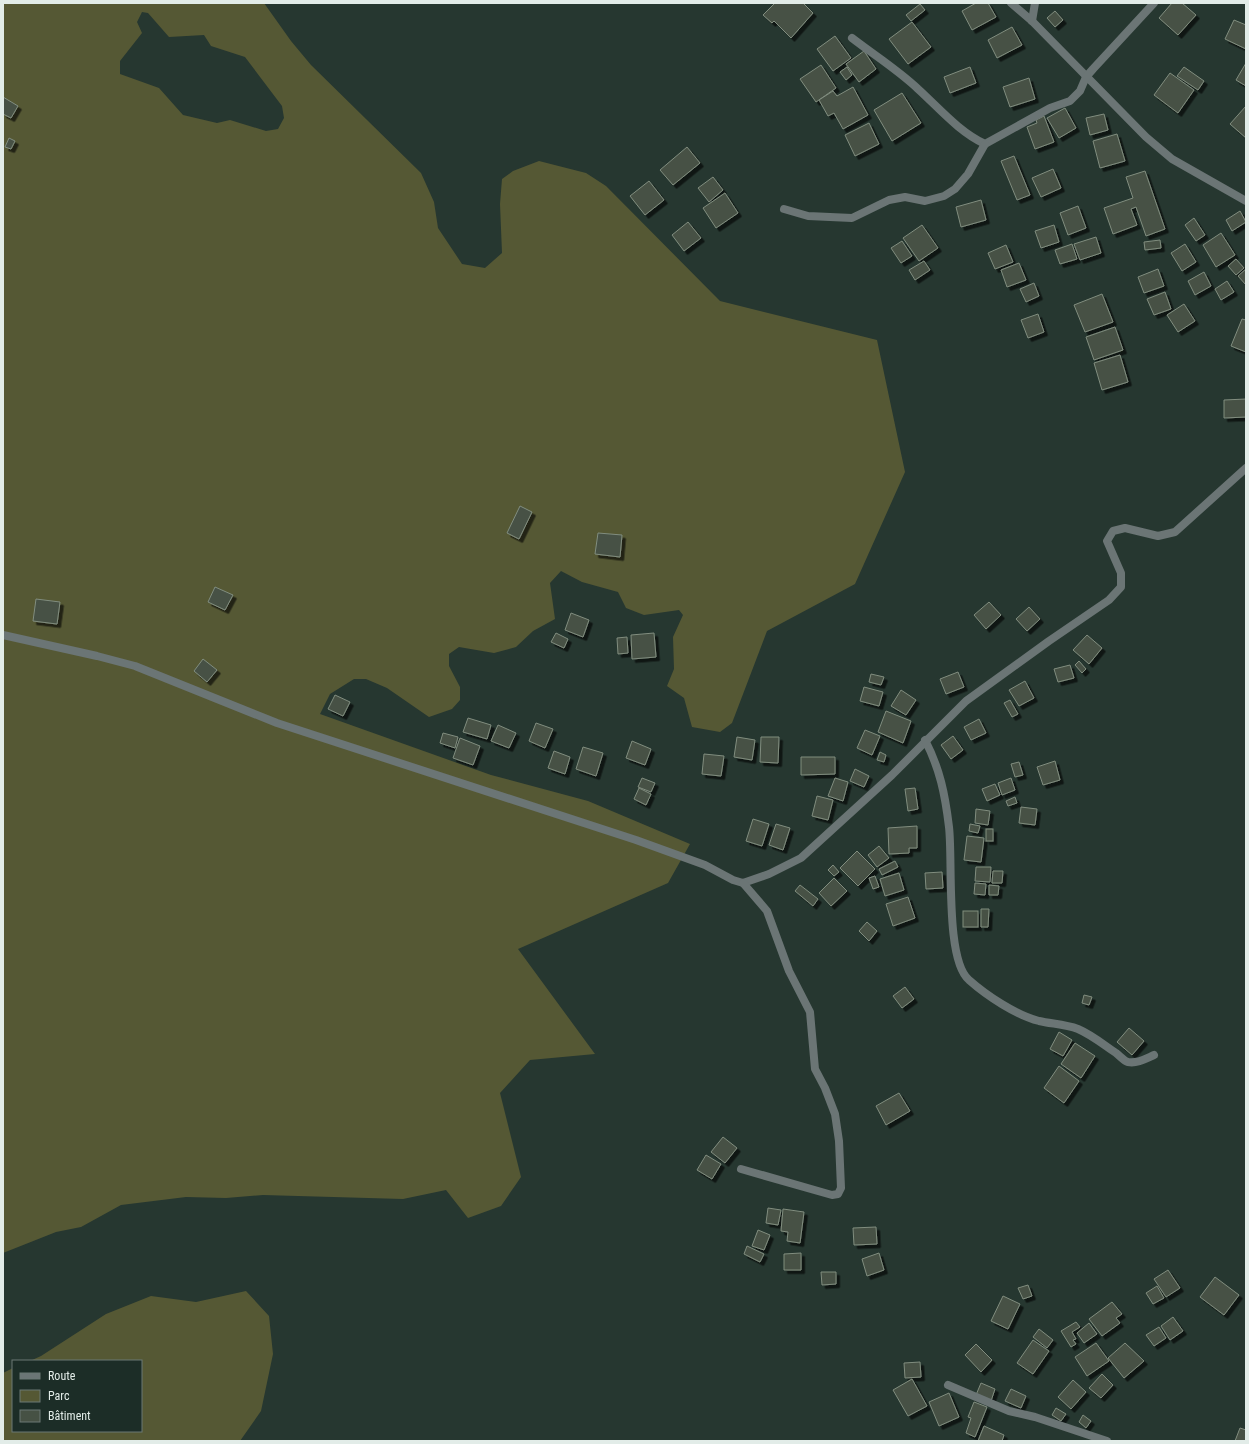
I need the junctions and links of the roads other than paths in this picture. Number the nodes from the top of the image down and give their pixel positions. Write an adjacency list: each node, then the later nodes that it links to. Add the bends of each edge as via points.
1 (1011, 3): 4 (street)
2 (1035, 3): 4 (street)
3 (1154, 3): 6 (street)
4 (1032, 21): 6 (street)
5 (852, 38): 7 (street, via 918,89 976,140)
6 (1086, 77): 7 (street, via 1080,92 1070,101 1050,108); 8 (street, via 1146,137 1172,159)
7 (985, 144): 9 (street, via 968,174 955,189 944,196 925,201 905,196 889,200 852,218 808,216)
8 (1246, 202)
9 (784, 210)
10 (1246, 468): 12 (street, via 1175,532 1158,536 1125,528 1113,531 1107,542 1121,573 1121,587 1109,600 966,702)
11 (3, 635): 13 (street, via 135,666 277,722 636,840 705,865)
12 (925, 740): 13 (street, via 892,775 801,858 769,874); 14 (street, via 941,778 946,805 954,937 961,971 984,992 1014,1011 1040,1021 1082,1031 1128,1062)
13 (743, 883): 15 (street, via 767,911 789,971 810,1012 815,1069 835,1114 841,1188 838,1194 832,1195)
14 (1154, 1055)
15 (741, 1169)
16 (948, 1385): 17 (street, via 1009,1411)
17 (1107, 1441)

